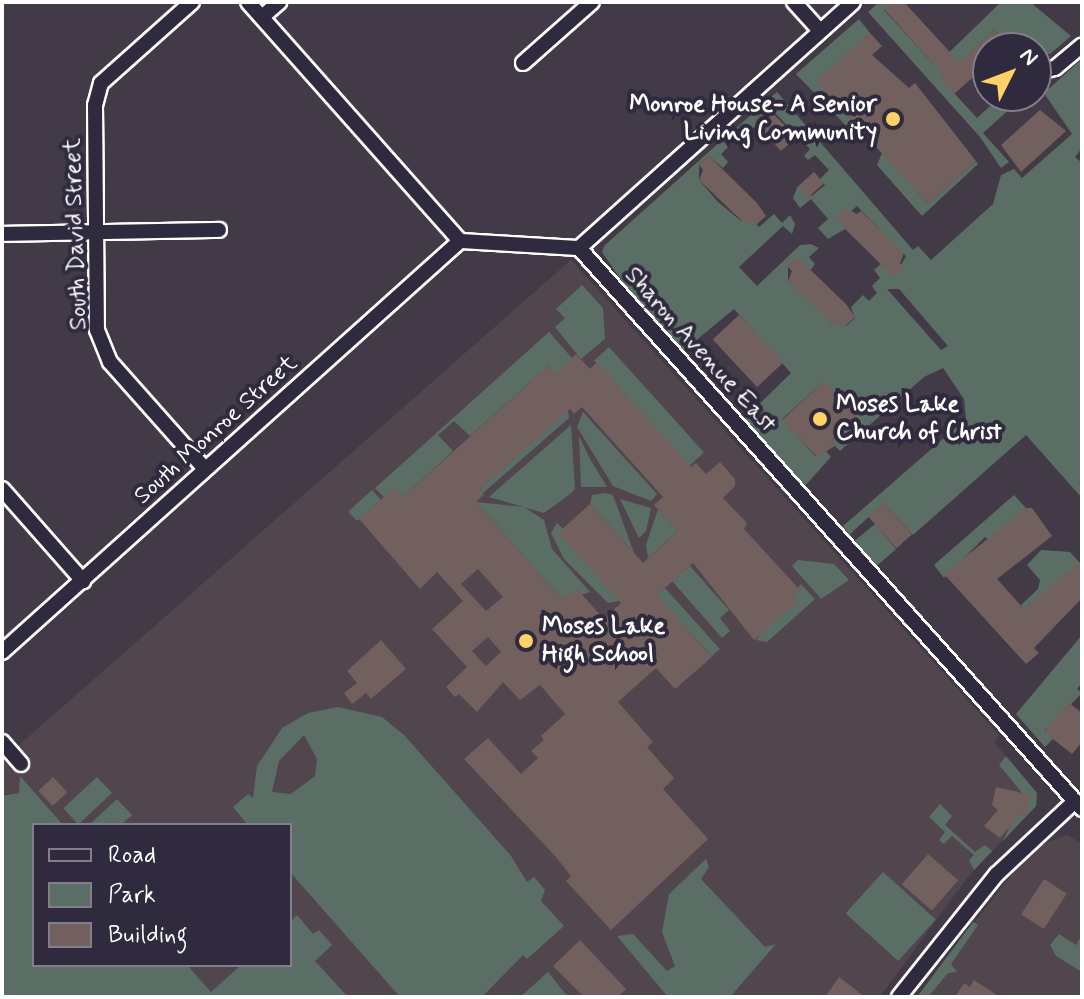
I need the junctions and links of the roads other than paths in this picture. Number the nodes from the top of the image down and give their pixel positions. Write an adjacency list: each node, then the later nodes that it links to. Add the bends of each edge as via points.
1 (192, 2): 13 (street, South David Street, via 101,83 95,105)
2 (248, 2): 7 (street)
3 (279, 2): 7 (street)
4 (592, 2): 10 (street)
5 (794, 2): 8 (street)
6 (853, 2): 8 (street)
7 (262, 17): 15 (street)
8 (820, 31): 16 (street)
9 (1082, 45): 11 (street)
10 (523, 63)
11 (1052, 69)
12 (219, 230): 13 (street)
13 (95, 231): 14 (street); 17 (street, South David Street, via 97,330 110,362)
14 (2, 234)
15 (460, 241): 16 (street); 17 (street, South Monroe Street)
16 (579, 248): 23 (street, Sharon Avenue East)
17 (205, 469): 19 (street, South Monroe Street)
18 (2, 489): 19 (street)
19 (83, 581): 20 (street, South Monroe Street)
20 (2, 652)
21 (2, 742): 22 (street)
22 (21, 764)
23 (1078, 805): 24 (street, via 997,874)
24 (899, 997)

